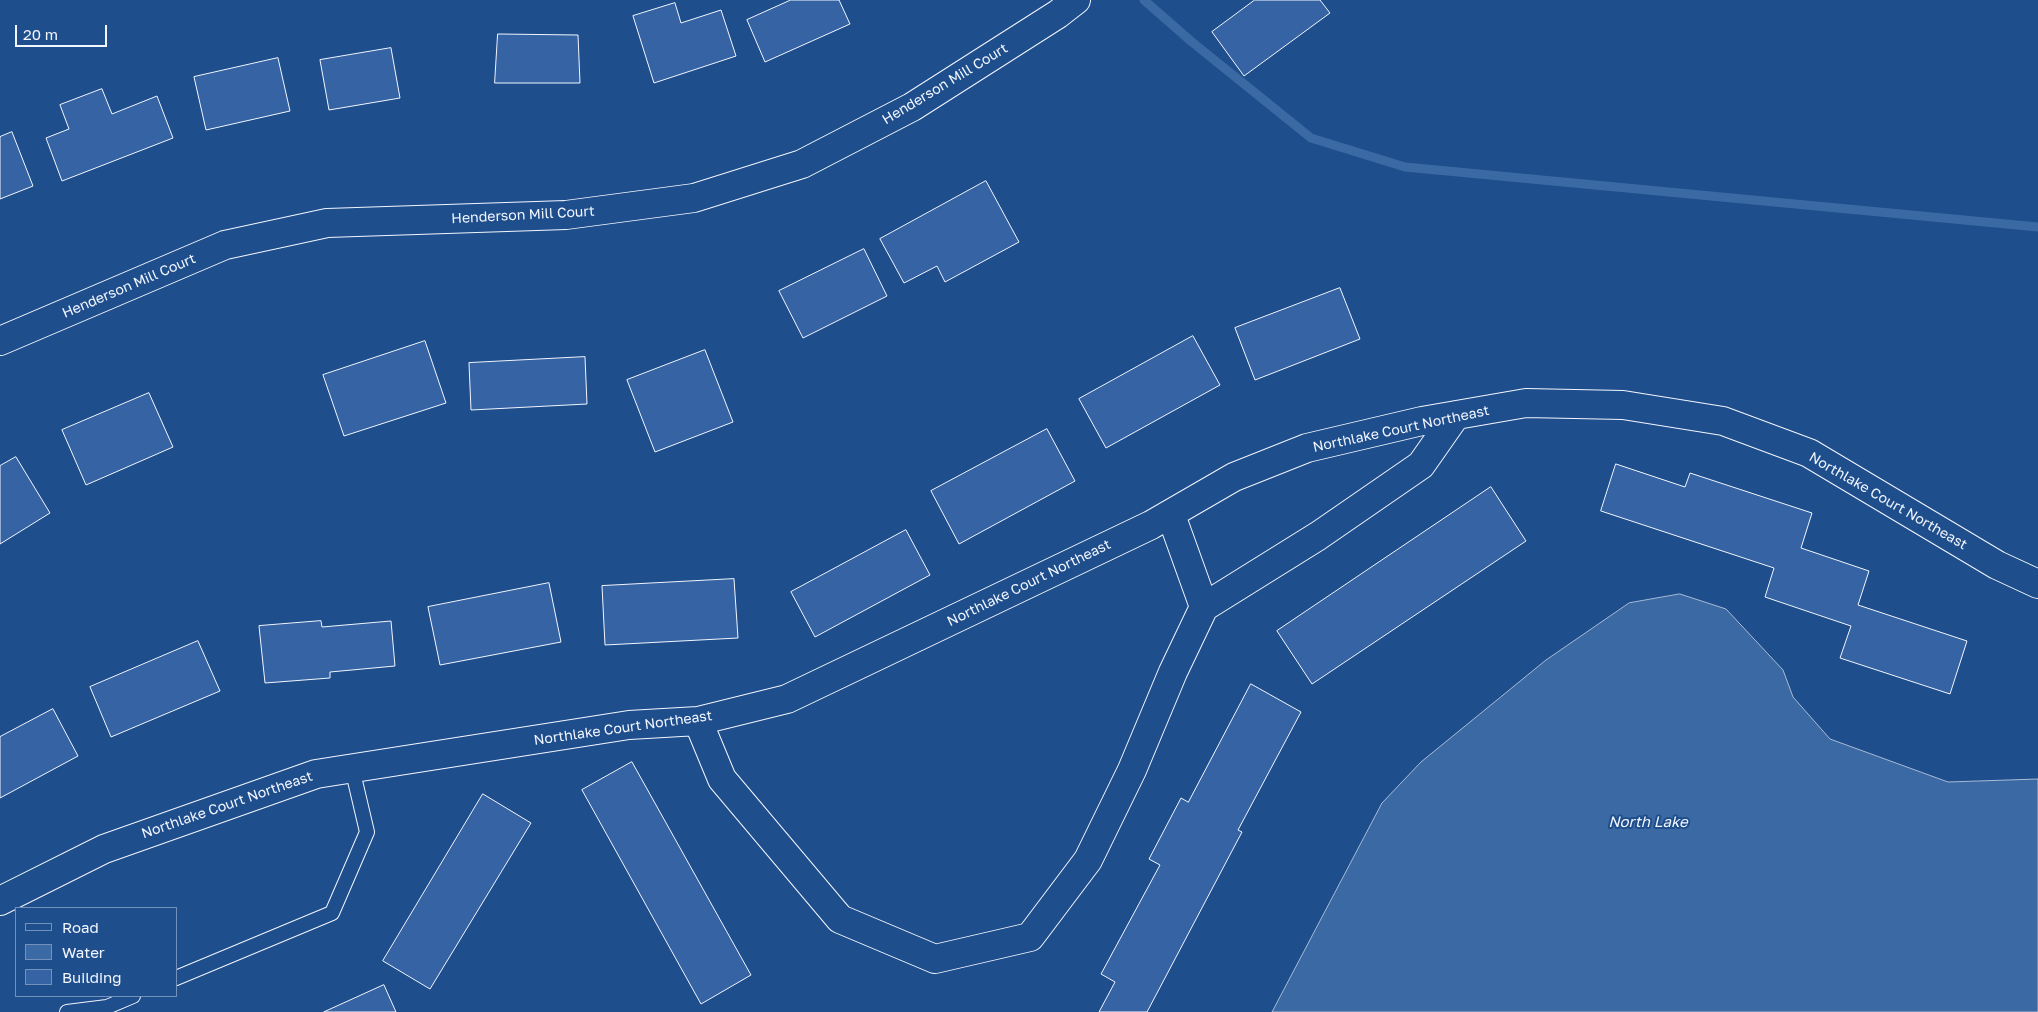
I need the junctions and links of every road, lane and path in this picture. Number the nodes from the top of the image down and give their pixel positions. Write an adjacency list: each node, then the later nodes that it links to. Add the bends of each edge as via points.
1 (1076, 0): 2 (street, Henderson Mill Court, via 912,107 802,164 694,198 645,205 566,216 328,223 226,245)
2 (0, 341)
3 (1456, 415): 4 (street, Northlake Court Northeast, via 1307,448 1234,478); 5 (street, Northlake Court Northeast, via 1526,403 1623,405 1723,421 1809,453 1997,565); 6 (street, via 1421,465 1318,536)
4 (1171, 515): 6 (street); 7 (street, Northlake Court Northeast, via 787,699)
5 (2038, 584)
6 (1204, 607): 7 (street, via 1088,860 1030,937 935,959 840,919 722,779)
7 (698, 721): 8 (street, Northlake Court Northeast, via 629,725)
8 (352, 768): 9 (street, Northlake Court Northeast, via 316,774 104,849); 10 (lane, via 367,832 332,913)
9 (0, 902)
10 (178, 977)
11 (132, 997): 12 (lane, via 107,1007)
12 (67, 1012)

